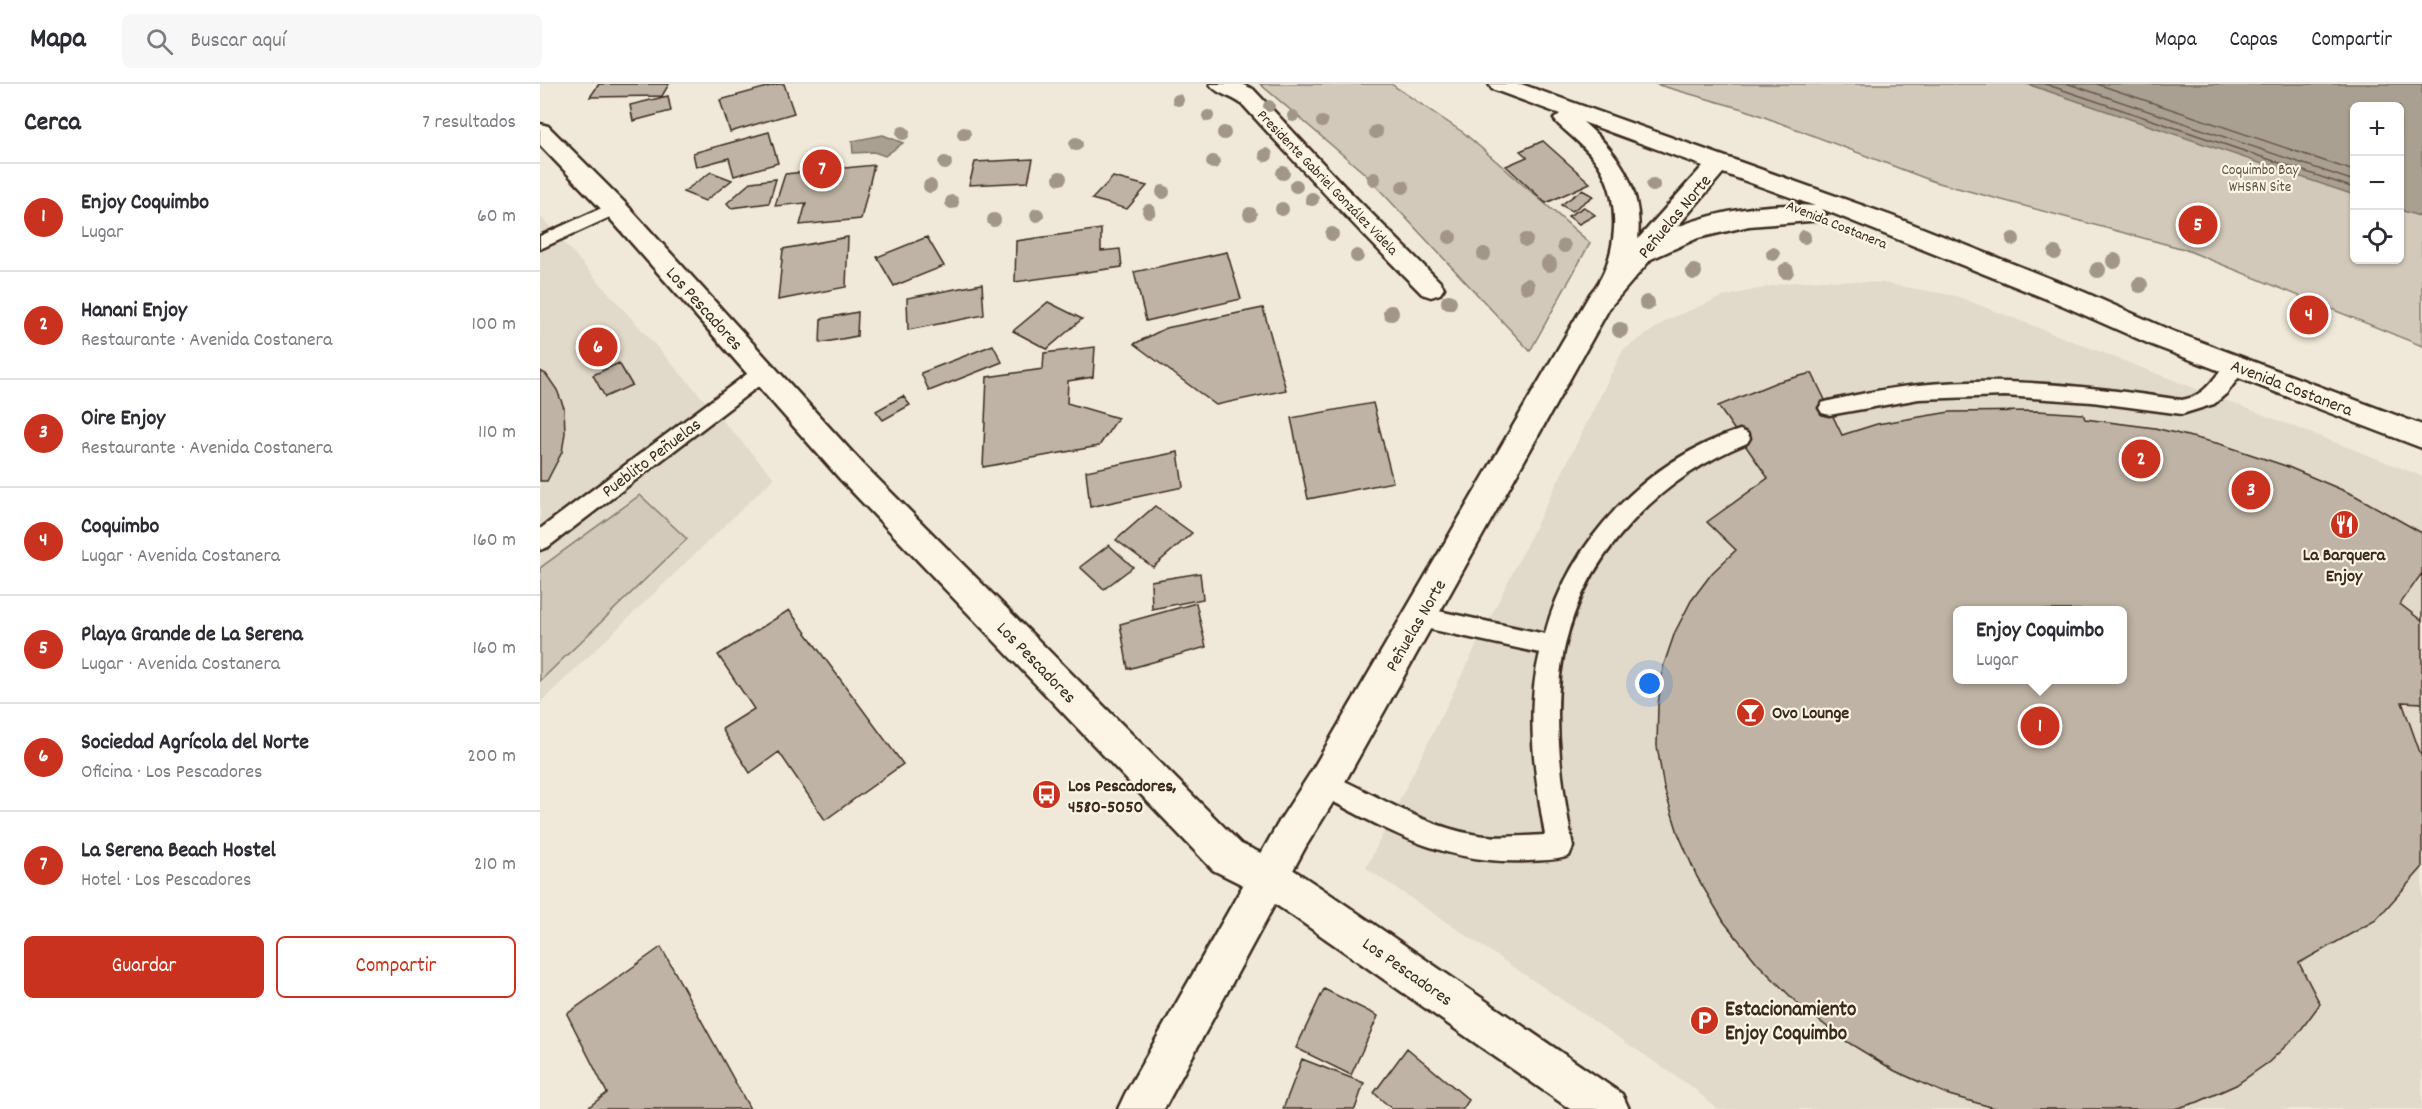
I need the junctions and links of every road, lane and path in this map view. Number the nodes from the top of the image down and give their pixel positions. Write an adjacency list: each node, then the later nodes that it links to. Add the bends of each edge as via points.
1 (1221, 84): 10 (main road, Presidente Gabriel González Videla, via 1245,94)
2 (1510, 88): 3 (main road, Avenida Costanera); 5 (main road, Avenida Costanera)
3 (1566, 119): 5 (main road, Avenida Costanera); 11 (main road, via 1608,161 1626,204 1628,223 1621,262)
4 (540, 131): 6 (main road, Los Pescadores)
5 (1714, 168): 7 (main road, Avenida Costanera); 9 (main road, Peñuelas Norte); 12 (main road, Avenida Costanera, via 1956,251)
6 (615, 208): 8 (lane); 14 (main road, Los Pescadores)
7 (1813, 214): 9 (main road, via 1721,221 1672,238); 12 (main road, Avenida Costanera, via 2018,297)
8 (540, 243)
9 (1633, 264): 11 (main road, Peñuelas Norte)
10 (1431, 288)
11 (1600, 300): 19 (main road, Peñuelas Norte)
12 (2162, 338): 13 (main road, Avenida Costanera)
13 (2237, 366): 15 (lane, via 2206,401 2194,406 1995,387 1923,391); 16 (main road, Avenida Costanera)
14 (762, 373): 18 (lane, Pueblito Peñuelas); 22 (main road, Los Pescadores, via 851,471 1227,857)
15 (1829, 408)
16 (2422, 437)
17 (1740, 438): 20 (lane, via 1674,472 1611,528 1576,577)
18 (540, 542)
19 (1420, 617): 20 (lane); 21 (main road, Peñuelas Norte)
20 (1552, 646): 21 (lane, via 1546,685 1546,755 1560,847 1475,848 1447,842)
21 (1324, 784): 22 (main road, Peñuelas Norte)
22 (1269, 877): 23 (main road, Peñuelas Norte); 24 (main road, Los Pescadores)
23 (1140, 1109)
24 (1607, 1109)

